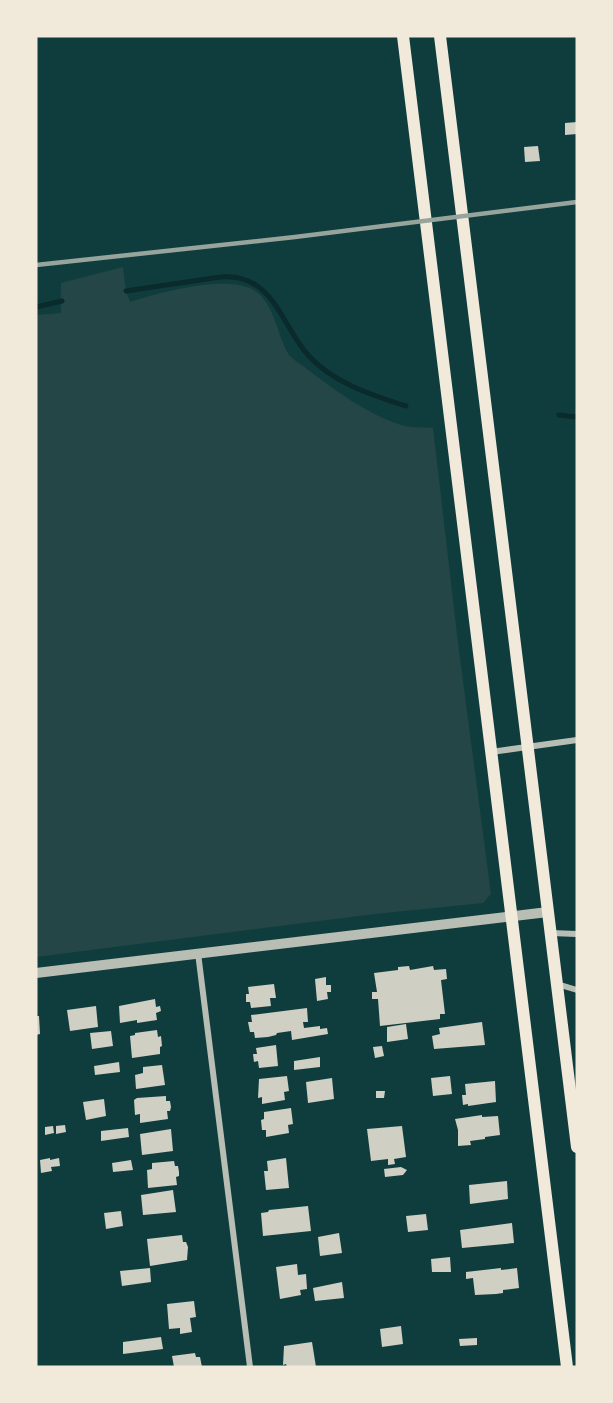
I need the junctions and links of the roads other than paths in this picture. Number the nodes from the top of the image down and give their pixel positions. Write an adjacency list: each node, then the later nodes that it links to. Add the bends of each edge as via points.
1 (403, 36): 5 (main road)
2 (440, 36): 4 (main road)
3 (577, 740): 4 (street)
4 (528, 745): 5 (street); 6 (main road)
5 (491, 752): 7 (main road)
6 (548, 912): 7 (street); 8 (main road)
7 (512, 916): 10 (street); 16 (main road)
8 (551, 933): 9 (street); 12 (main road)
9 (577, 934)
10 (198, 953): 11 (street); 15 (street)
11 (36, 973)
12 (557, 984): 13 (street); 14 (main road)
13 (577, 990)
14 (577, 1147)
15 (250, 1367)
16 (567, 1367)

